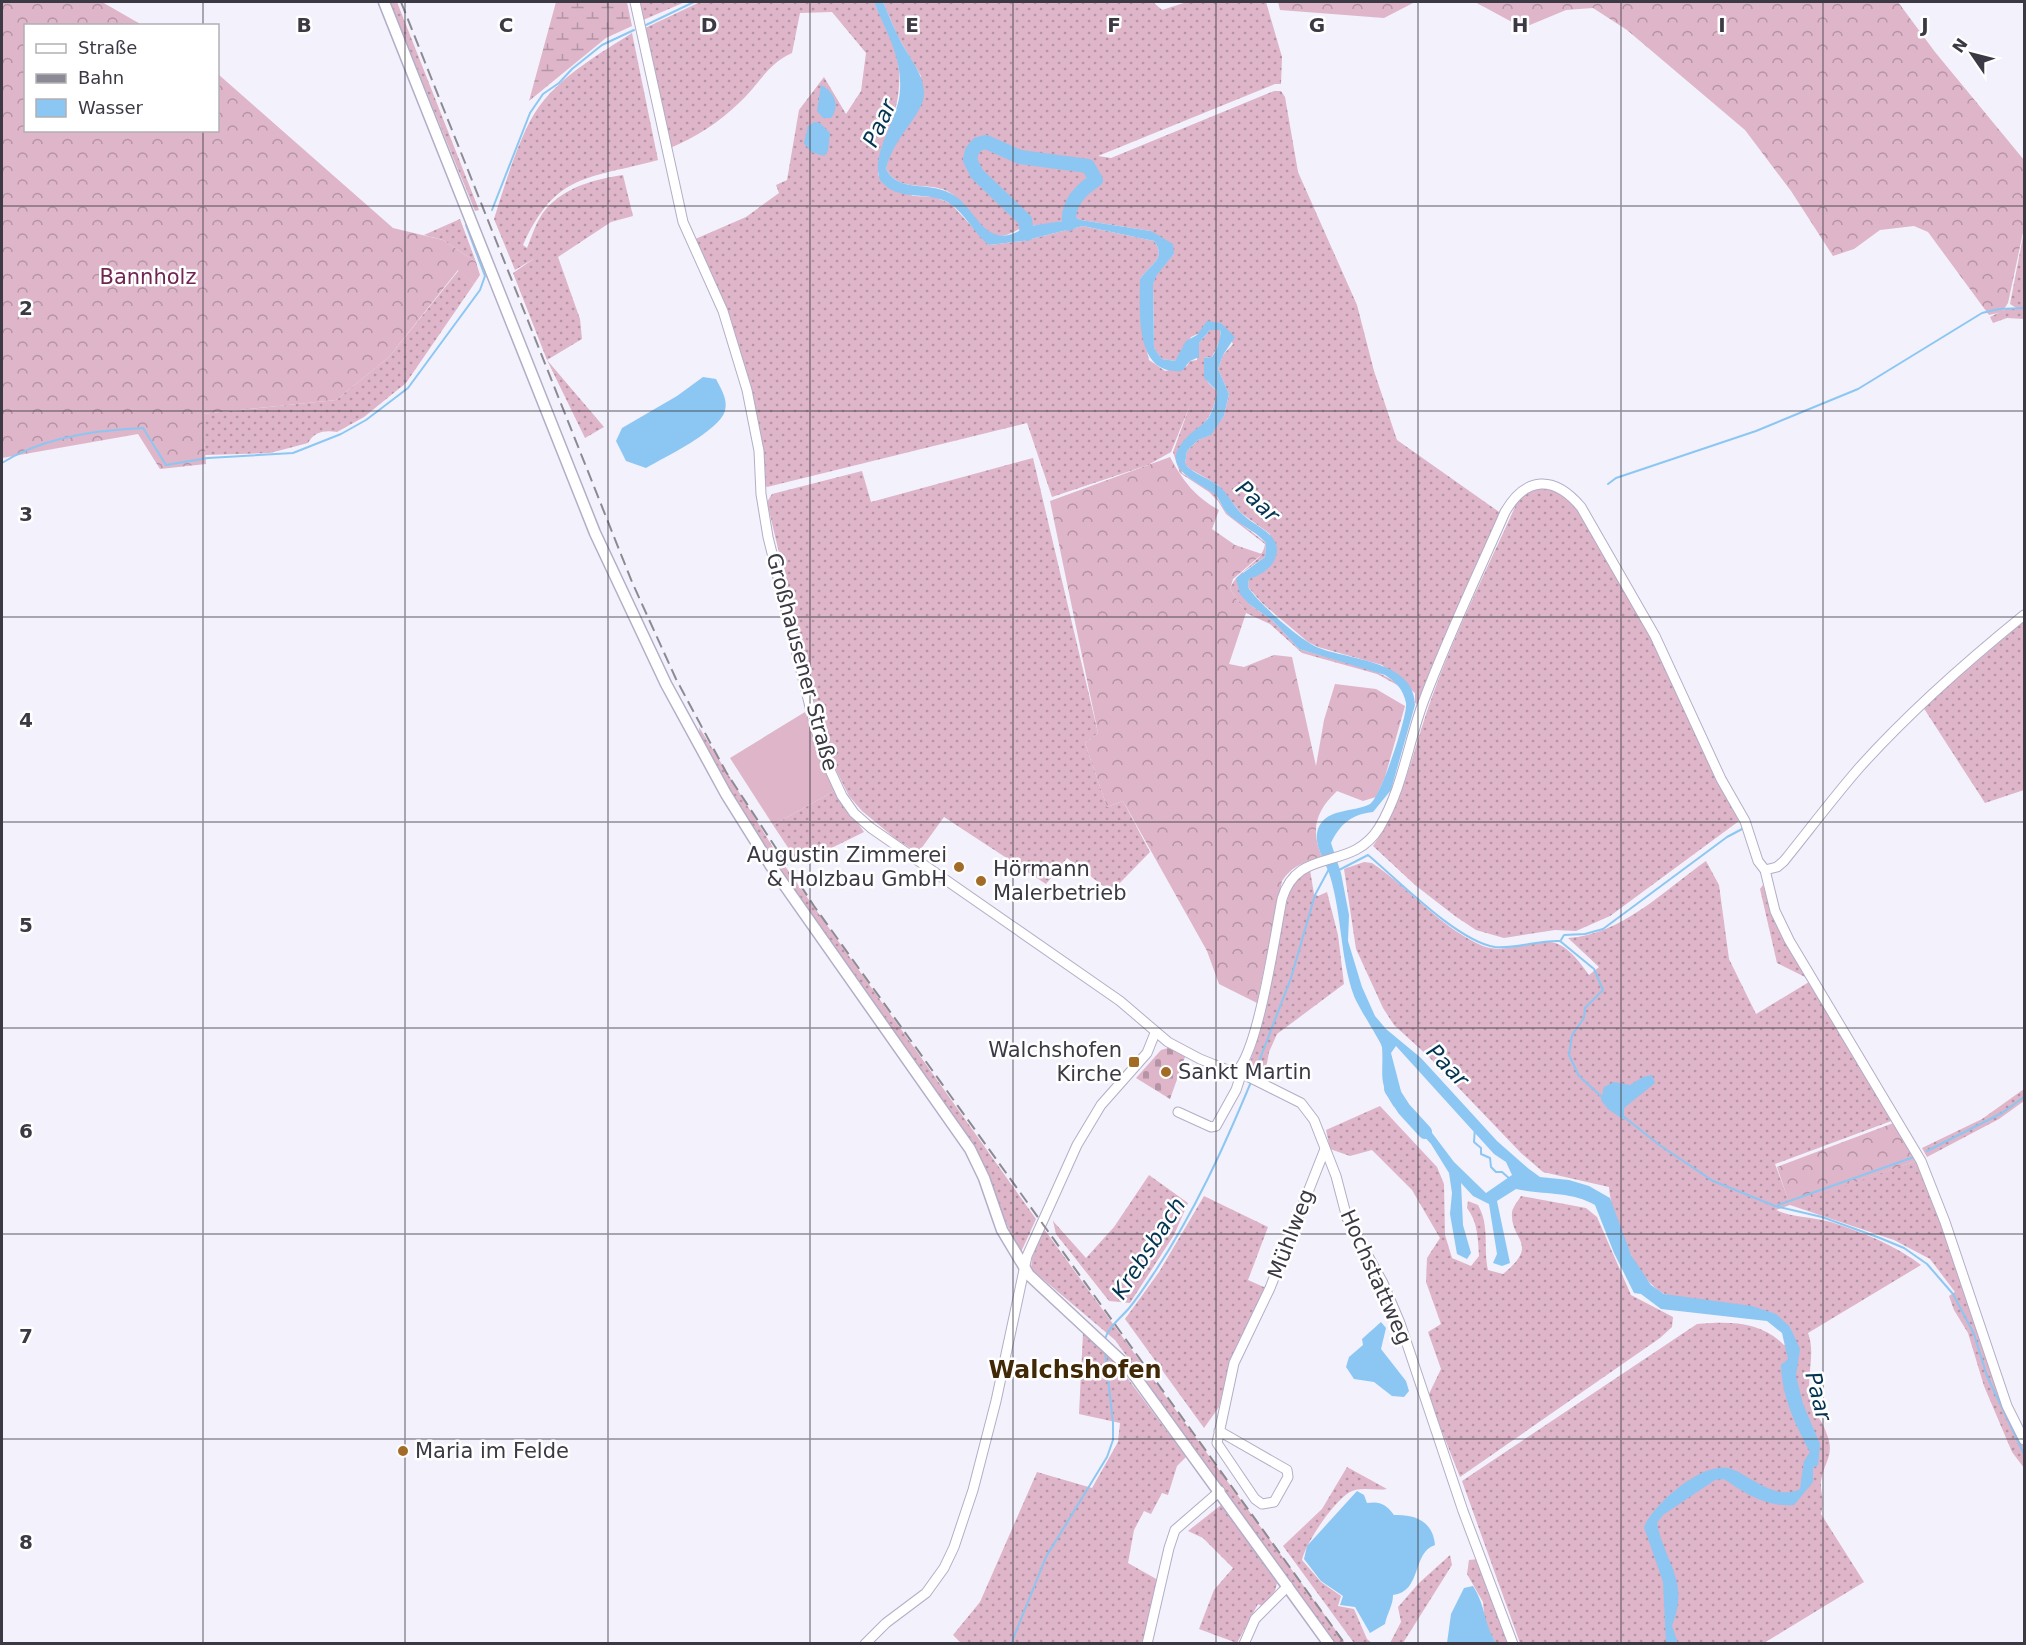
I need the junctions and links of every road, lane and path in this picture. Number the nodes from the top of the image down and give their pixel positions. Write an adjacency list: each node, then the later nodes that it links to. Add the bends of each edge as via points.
1 (384, 2): 11 (street, via 595,533 666,684 726,794 783,884 970,1149 1002,1230)
2 (635, 2): 5 (street, Großhausener Straße, via 678,202 691,242 723,311 747,390 768,537 814,723 842,796 871,828 1129,1007)
3 (2025, 615): 4 (street, via 1904,720 1858,769 1784,861)
4 (1765, 870): 8 (street, via 1655,636 1581,507 1569,493 1553,486 1526,486 1505,512 1432,679 1402,776 1372,838 1363,847 1294,874 1286,888); 13 (street, via 1775,911 1789,940 1921,1161 2007,1406)
5 (1155, 1033): 6 (street, Großhausener Straße); 7 (street)
6 (1164, 1039): 7 (street); 8 (street, via 1200,1059)
7 (1147, 1053): 11 (street, via 1101,1105 1077,1145)
8 (1242, 1074): 9 (street, via 1216,1126); 10 (street, via 1292,1098 1309,1111)
9 (1178, 1112)
10 (1325, 1149): 12 (street, Mühlweg, via 1270,1288 1234,1363); 20 (street, Hochstattweg, via 1347,1218 1383,1282 1400,1323)
11 (1024, 1268): 14 (street, via 1129,1368); 16 (street, via 996,1401 954,1547 945,1568 926,1593)
12 (1219, 1431): 12 (street, Mühlweg, via 1220,1449 1256,1499 1262,1504 1274,1502 1288,1473 1273,1460)
13 (2025, 1440)
14 (1220, 1491): 15 (street); 17 (street, via 1176,1530)
15 (1288, 1586): 18 (street, via 1256,1619); 19 (street)
16 (865, 1644)
17 (1147, 1644)
18 (1244, 1644)
19 (1329, 1644)
20 (1513, 1644)

